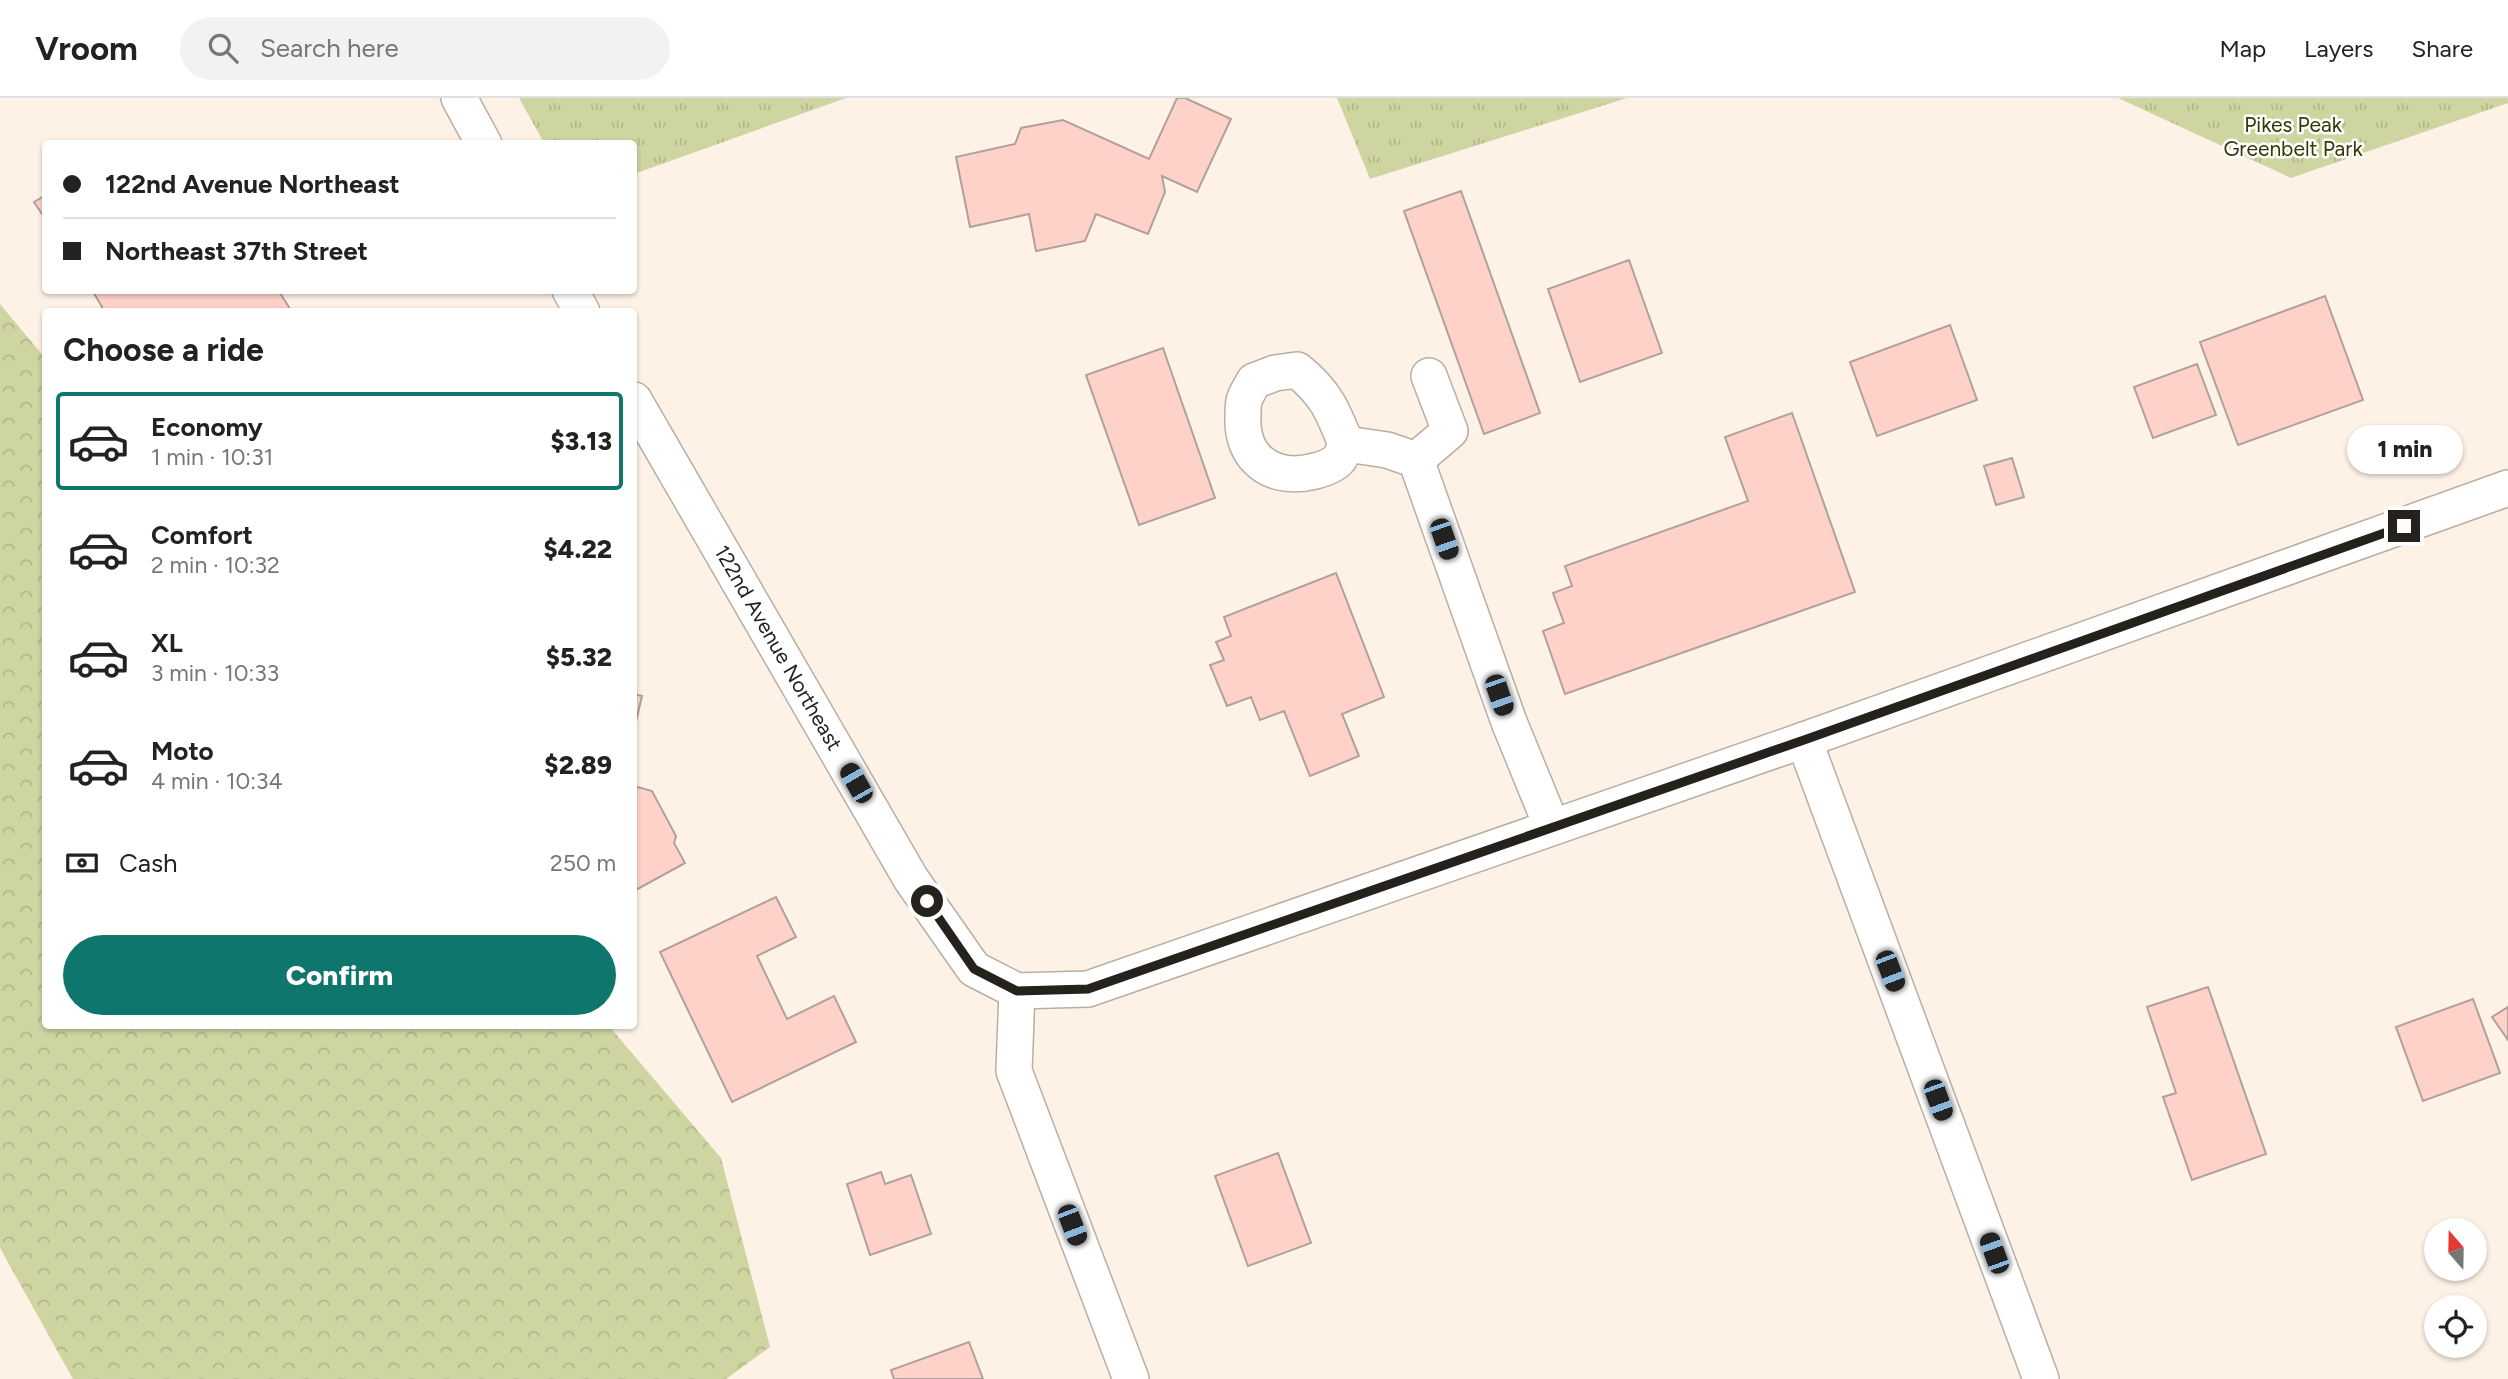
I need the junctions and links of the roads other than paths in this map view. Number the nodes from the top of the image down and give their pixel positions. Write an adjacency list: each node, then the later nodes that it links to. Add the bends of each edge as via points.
1 (459, 98): 2 (street)
2 (483, 140)
3 (1429, 376): 6 (street, via 1450,431)
4 (637, 405): 10 (street, 122nd Avenue Northeast, via 911,879 974,969)
5 (1346, 444): 6 (street)
6 (1416, 460): 9 (street, via 1509,722)
7 (2508, 488): 8 (street)
8 (1804, 740): 9 (street); 12 (street)
9 (1552, 827): 10 (street, via 1088,989)
10 (1017, 991): 11 (street, via 1014,1071)
11 (1130, 1379)
12 (2041, 1379)

